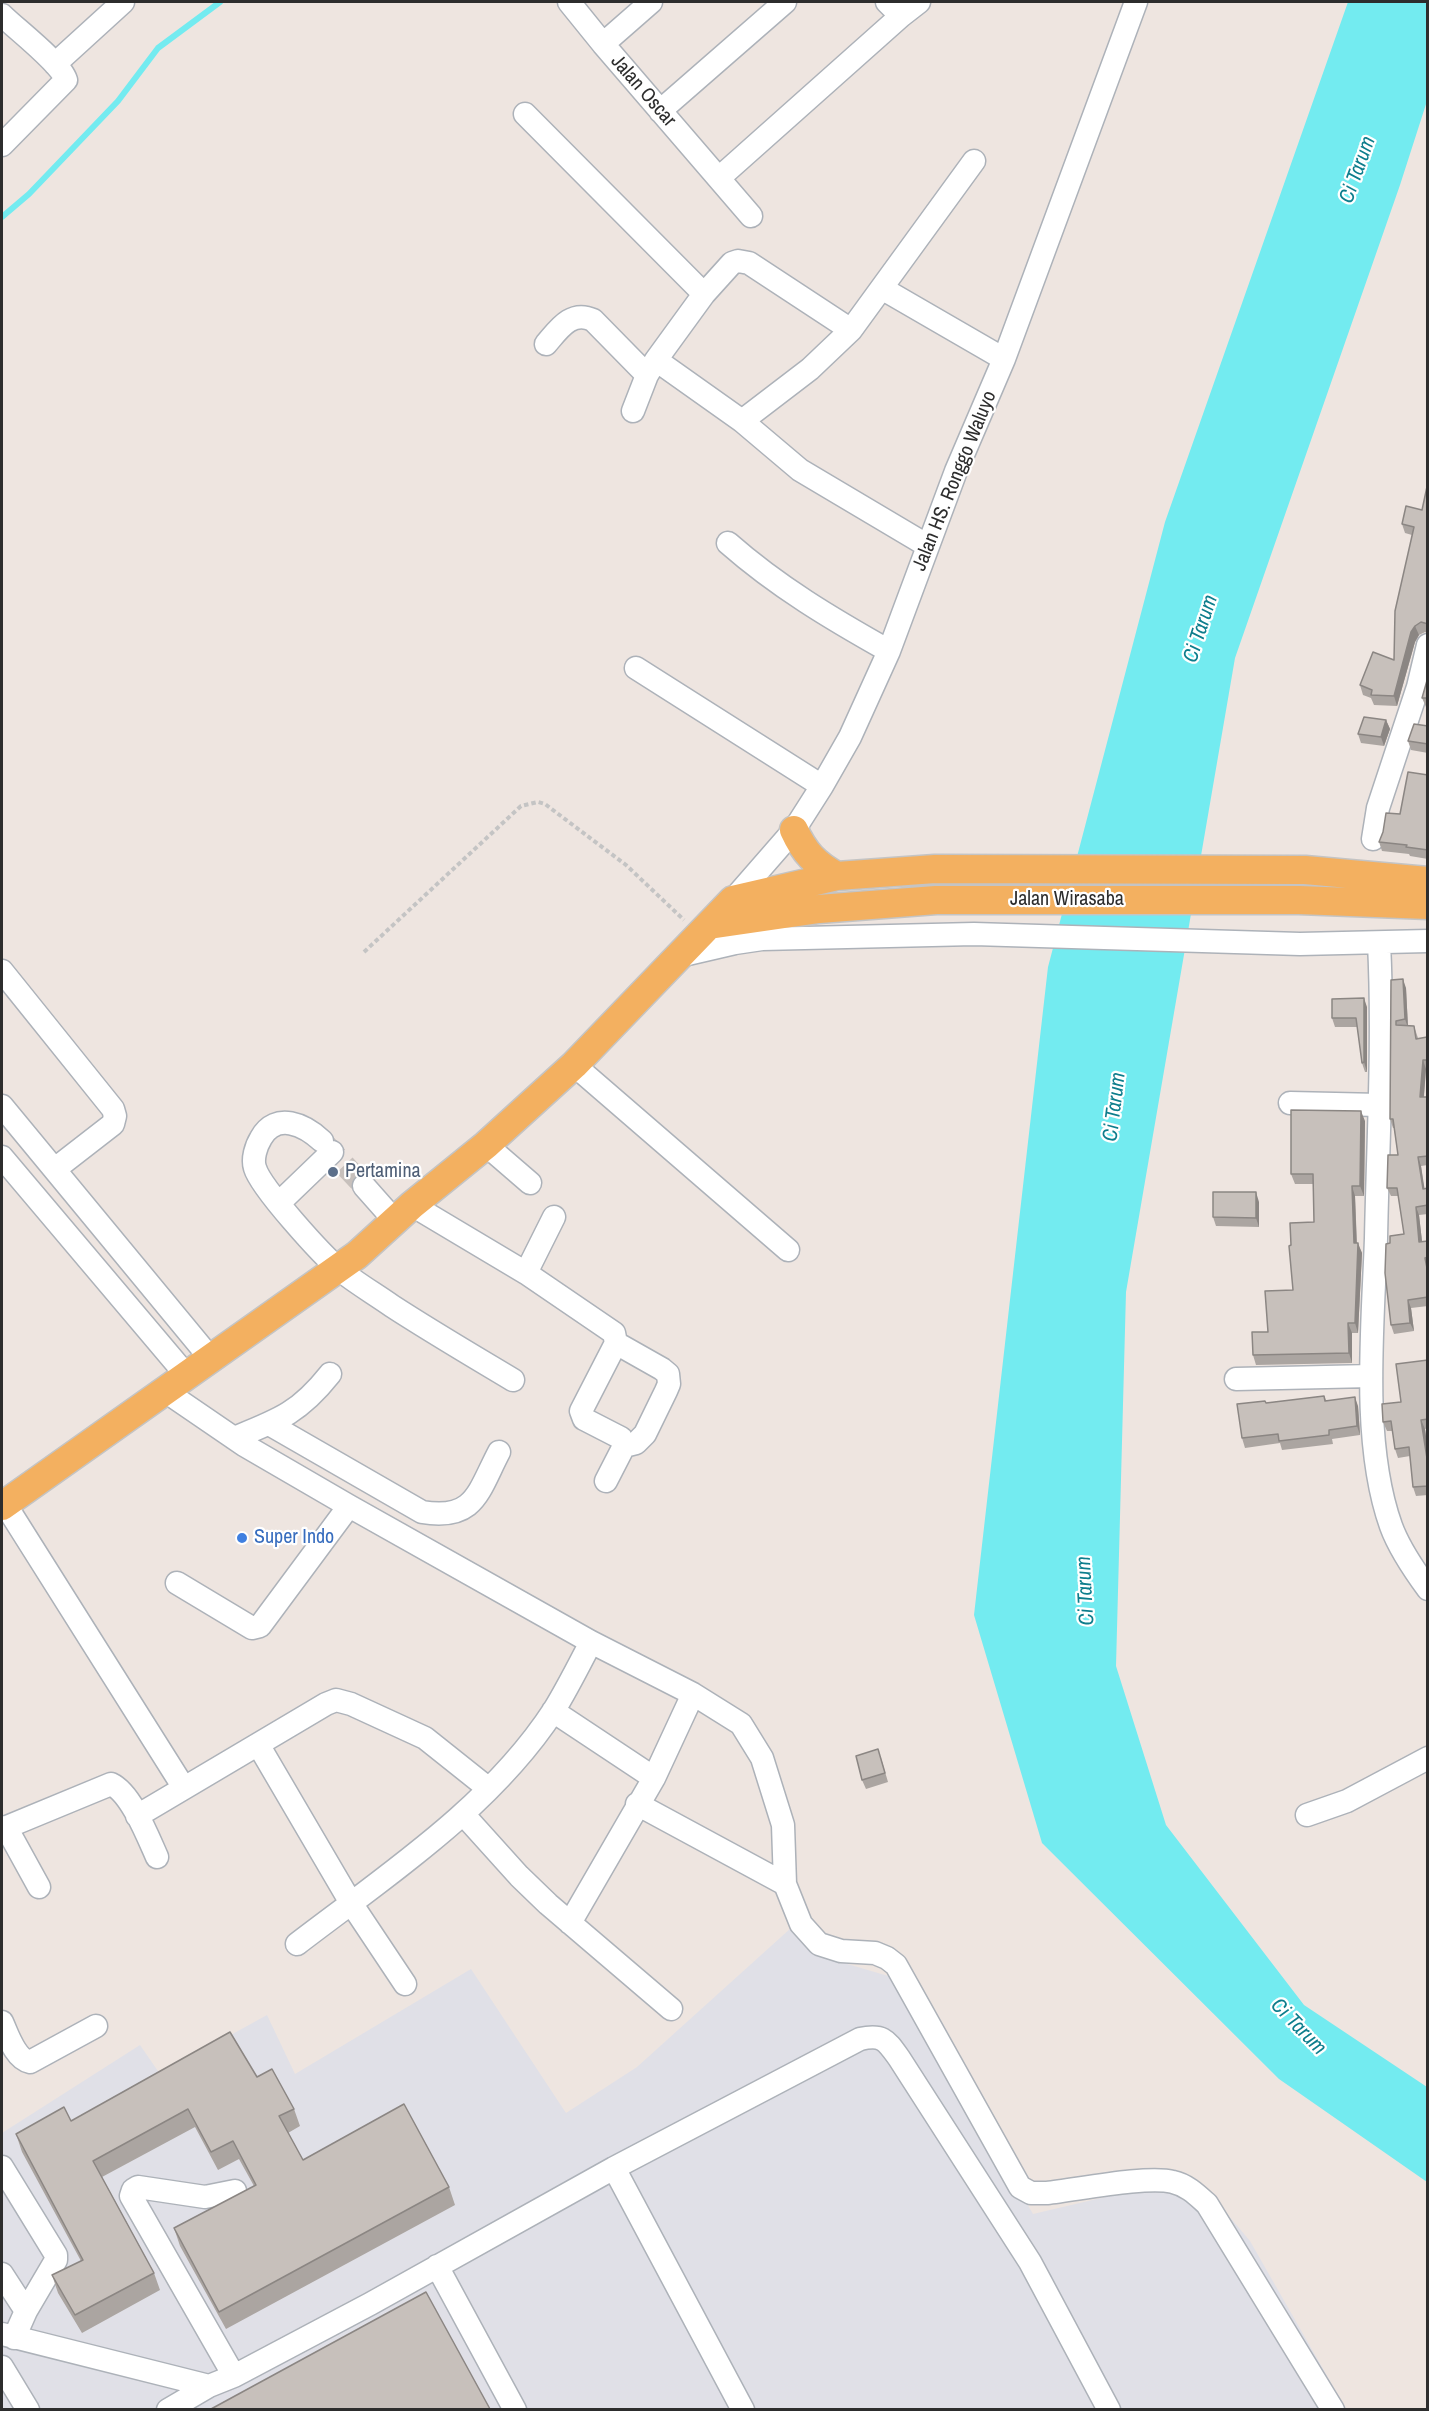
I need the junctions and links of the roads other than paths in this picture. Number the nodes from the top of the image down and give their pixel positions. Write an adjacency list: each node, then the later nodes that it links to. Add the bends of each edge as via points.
1 (123, 2): 10 (street)
2 (569, 2): 9 (street, Jalan Oscar)
3 (651, 2): 9 (street)
4 (785, 2): 11 (street)
5 (919, 2): 7 (street)
6 (1136, 2): 21 (street, Jalan HS. Ronggo Waluyo)
7 (894, 9): 15 (street)
8 (2, 16): 10 (street)
9 (603, 44): 11 (street, Jalan Oscar)
10 (55, 64): 13 (street, via 65,77 64,83)
11 (660, 111): 15 (street, Jalan Oscar)
12 (525, 114): 18 (street)
13 (2, 145)
14 (974, 161): 17 (street)
15 (719, 178): 16 (street, Jalan Oscar)
16 (752, 216)
17 (883, 289): 19 (street); 21 (street)
18 (704, 294): 19 (street, via 732,263 744,261); 22 (street)
19 (851, 330): 24 (street, via 810,369)
20 (546, 344): 22 (street, via 562,324 586,317)
21 (1004, 359): 26 (street, Jalan HS. Ronggo Waluyo)
22 (652, 367): 23 (street); 24 (street)
23 (633, 411)
24 (742, 421): 26 (street, via 800,470)
25 (729, 543): 28 (street, via 788,592)
26 (928, 546): 28 (street, Jalan HS. Ronggo Waluyo)
27 (1428, 645): 32 (street, via 1378,808)
28 (889, 651): 30 (street, Jalan HS. Ronggo Waluyo, via 850,737)
29 (636, 668): 30 (street)
30 (822, 786): 31 (street, Jalan HS. Ronggo Waluyo)
31 (794, 830): 33 (main road, via 810,858); 35 (street, Jalan HS. Ronggo Waluyo)
32 (1373, 839)
33 (837, 876): 34 (main road, Jalan Wirasaba, via 935,869 1305,870); 35 (main road, Jalan Wirasaba)
34 (1428, 881)
35 (733, 900): 37 (main road, Jalan HS. Ronggo Waluyo)
36 (1428, 905): 37 (main road, Jalan Wirasaba, via 1299,900 936,900 819,909)
37 (704, 930): 40 (main road, Jalan HS. Ronggo Waluyo)
38 (1428, 941): 39 (street)
39 (1378, 943): 40 (street, via 974,934 762,939); 44 (street)
40 (679, 956): 42 (main road, Jalan HS. Ronggo Waluyo)
41 (2, 971): 48 (street, via 115,1116 113,1124)
42 (574, 1065): 46 (main road, Jalan HS. Ronggo Waluyo); 55 (street)
43 (1290, 1103): 44 (street)
44 (1380, 1105): 63 (street)
45 (2, 1106): 48 (street)
46 (486, 1145): 50 (street); 53 (main road, Jalan HS. Ronggo Waluyo)
47 (2, 1157): 49 (street)
48 (55, 1169): 58 (street)
49 (9, 1178): 59 (street)
50 (530, 1184)
51 (364, 1186): 53 (street)
52 (279, 1203): 52 (street, via 258,1177 253,1158 261,1137 273,1125 291,1122 307,1128 327,1146); 56 (street)
53 (404, 1213): 56 (main road, Jalan HS. Ronggo Waluyo); 57 (street)
54 (554, 1217): 57 (street)
55 (788, 1250)
56 (338, 1269): 61 (main road, Jalan HS. Ronggo Waluyo); 65 (street)
57 (526, 1274): 60 (street, via 614,1333)
58 (161, 1299): 59 (street); 61 (street)
59 (138, 1318): 66 (street)
60 (616, 1342): 69 (street, via 581,1415 621,1438); 69 (street, via 662,1369 668,1374 669,1384 645,1434 636,1443)
61 (211, 1359): 66 (main road, Jalan HS. Ronggo Waluyo)
62 (330, 1374): 67 (street, via 302,1405)
63 (1371, 1376): 64 (street); 75 (street, via 1379,1480 1392,1527)
64 (1236, 1379)
65 (513, 1380)
66 (176, 1383): 68 (street); 72 (main road, Jalan HS. Ronggo Waluyo)
67 (269, 1424): 68 (street); 70 (street, via 422,1512 442,1515 473,1503)
68 (234, 1438): 73 (street)
69 (624, 1446): 71 (street)
70 (499, 1452)
71 (606, 1481)
72 (3, 1505): 82 (street)
73 (349, 1506): 74 (street, via 260,1626 252,1628); 76 (street)
74 (177, 1583)
75 (1428, 1589)
76 (591, 1642): 77 (street); 78 (street)
77 (693, 1694): 81 (street); 90 (street, via 741,1724 762,1758 783,1825)
78 (553, 1711): 81 (street); 83 (street)
79 (259, 1746): 82 (street); 83 (street, via 336,1700 425,1738); 92 (street)
80 (1428, 1758): 86 (street, via 1347,1801)
81 (654, 1778): 84 (street)
82 (184, 1788): 87 (street)
83 (489, 1789): 85 (street)
84 (637, 1804): 90 (street); 93 (street)
85 (464, 1815): 92 (street); 93 (street, via 519,1876)
86 (1307, 1815)
87 (137, 1816): 88 (street, via 119,1787 111,1784); 89 (street)
88 (4, 1828): 91 (street)
89 (157, 1857)
90 (785, 1884): 115 (street, via 801,1924 819,1944 841,1951 875,1953 896,1965 1020,2187 1031,2193 1047,2193 1172,2181 1191,2190 1207,2205)
91 (39, 1887)
92 (351, 1903): 94 (street); 95 (street)
93 (570, 1923): 96 (street)
94 (297, 1944)
95 (405, 1984)
96 (671, 2009)
97 (2, 2022): 98 (street, via 18,2055 30,2062)
98 (96, 2026)
99 (2, 2167): 102 (street)
100 (614, 2168): 103 (street); 113 (street); 114 (street, via 860,2038 873,2036 887,2041 1030,2262)
101 (235, 2191): 108 (street, via 205,2197 138,2187 131,2196)
102 (10, 2200): 105 (street, via 56,2255)
103 (437, 2266): 108 (street); 112 (street)
104 (2, 2274): 105 (street)
105 (26, 2311): 106 (street)
106 (8, 2336): 109 (street)
107 (2, 2367): 110 (street)
108 (234, 2376): 109 (street)
109 (209, 2386): 111 (street)
110 (28, 2409)
111 (168, 2409)
112 (515, 2409)
113 (742, 2409)
114 (1109, 2409)
115 (1333, 2409)

